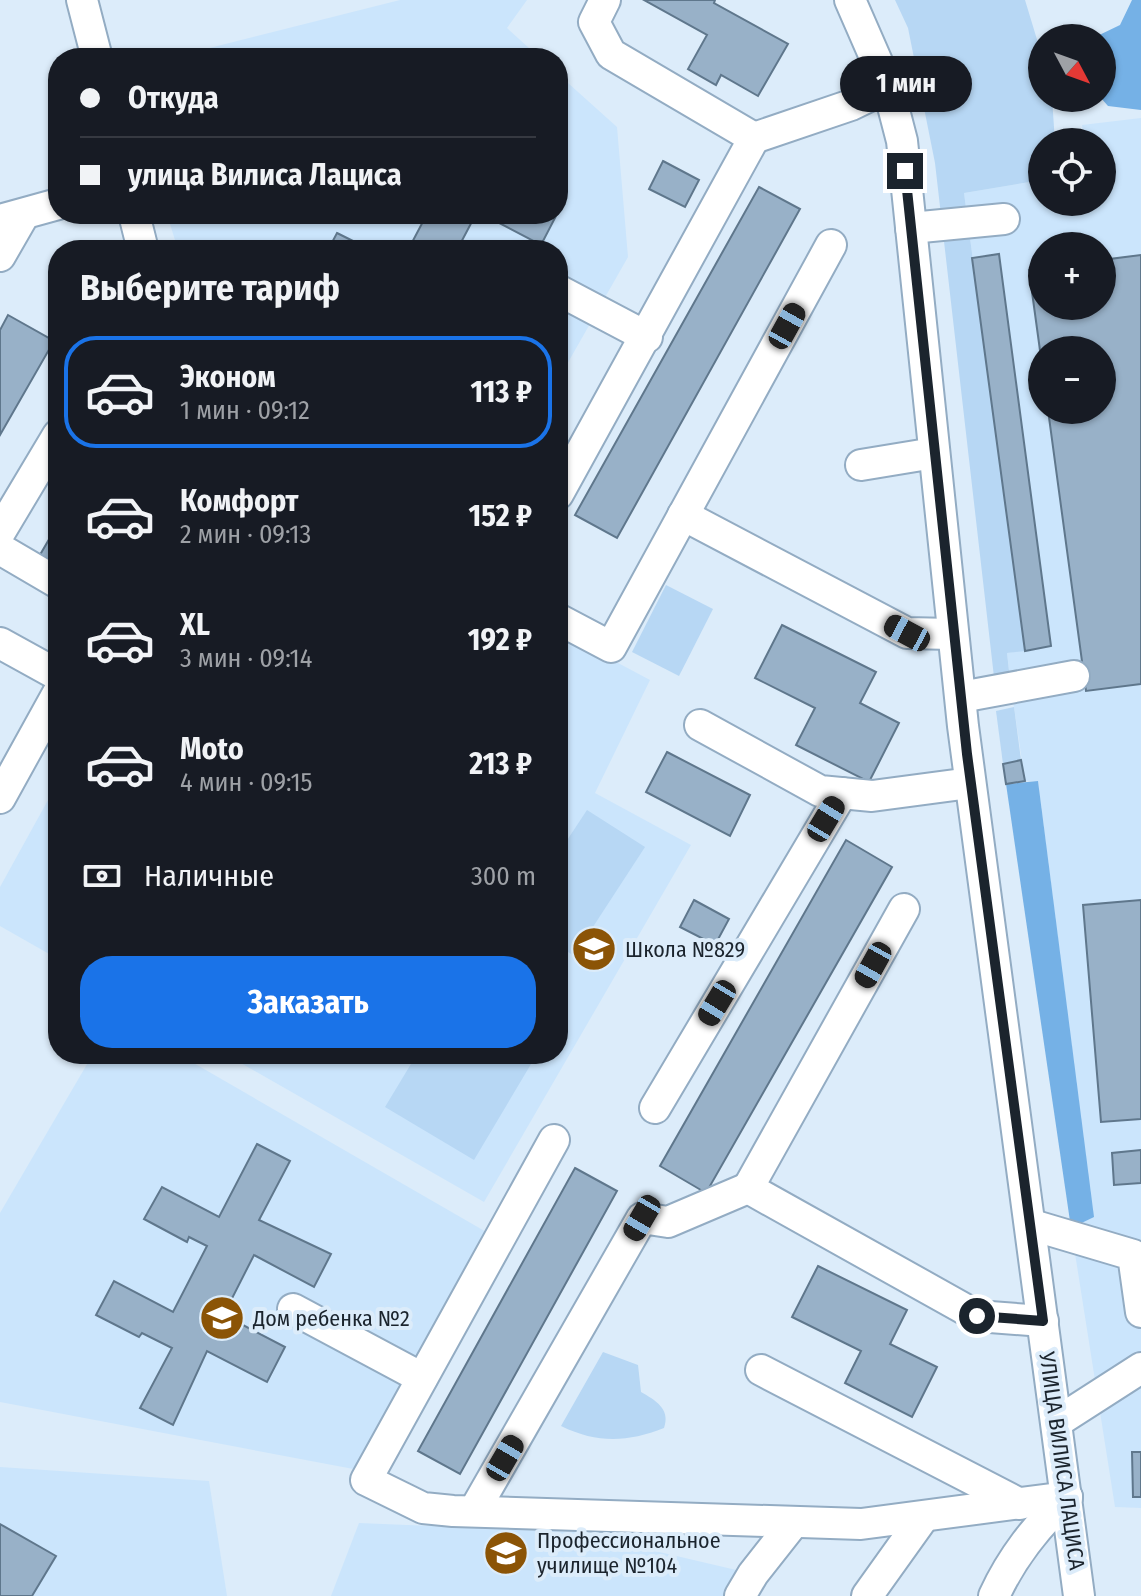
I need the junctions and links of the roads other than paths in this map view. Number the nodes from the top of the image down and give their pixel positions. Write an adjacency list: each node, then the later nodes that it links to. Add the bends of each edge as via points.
1 (82, 0): 4 (street)
2 (605, 0): 6 (street, via 594,22 611,54)
3 (850, 0): 5 (street, УЛИЦА ВИЛИСА ЛАЦИСА)
4 (94, 48)
5 (888, 87): 6 (street); 10 (street, УЛИЦА ВИЛИСА ЛАЦИСА, via 902,141)
6 (754, 138): 14 (street)
7 (48, 207): 8 (street)
8 (11, 218): 12 (street)
9 (1004, 219): 10 (street)
10 (911, 228): 16 (street, УЛИЦА ВИЛИСА ЛАЦИСА)
11 (831, 245): 19 (street)
12 (0, 256)
13 (568, 295): 14 (street)
14 (647, 337): 18 (street)
15 (48, 452): 20 (street)
16 (934, 453): 17 (street); 24 (street, УЛИЦА ВИЛИСА ЛАЦИСА)
17 (861, 465)
18 (568, 476)
19 (683, 515): 23 (street, via 611,647); 24 (street, via 907,633)
20 (0, 532)
21 (0, 549): 22 (street)
22 (48, 577)
23 (568, 624)
24 (952, 634): 28 (street, УЛИЦА ВИЛИСА ЛАЦИСА)
25 (0, 643): 26 (street)
26 (48, 669)
27 (1074, 676): 28 (street)
28 (961, 697): 31 (street, УЛИЦА ВИЛИСА ЛАЦИСА)
29 (48, 711): 33 (street)
30 (700, 725): 32 (street, via 820,791)
31 (970, 783): 32 (street, via 872,796); 38 (street, УЛИЦА ВИЛИСА ЛАЦИСА)
32 (842, 793): 35 (street)
33 (0, 798)
34 (904, 909): 37 (street)
35 (655, 1108)
36 (554, 1140): 44 (street)
37 (748, 1188): 41 (street, via 977,1316); 48 (street, via 668,1222 642,1218)
38 (1032, 1225): 40 (street, via 1133,1255); 41 (street, УЛИЦА ВИЛИСА ЛАЦИСА)
39 (293, 1309): 44 (street)
40 (1141, 1312)
41 (1043, 1321): 45 (street, УЛИЦА ВИЛИСА ЛАЦИСА)
42 (1141, 1368): 45 (street)
43 (761, 1370): 47 (street)
44 (422, 1378): 48 (street, via 366,1480 423,1508)
45 (1057, 1422): 46 (street, УЛИЦА ВИЛИСА ЛАЦИСА)
46 (1067, 1497): 47 (street); 53 (street, via 1035,1529); 54 (street, УЛИЦА ВИЛИСА ЛАЦИСА)
47 (1020, 1504): 49 (street)
48 (474, 1511): 50 (street)
49 (922, 1519): 50 (street); 52 (street)
50 (794, 1522): 51 (street)
51 (740, 1596)
52 (867, 1596)
53 (994, 1596)
54 (1079, 1596)

